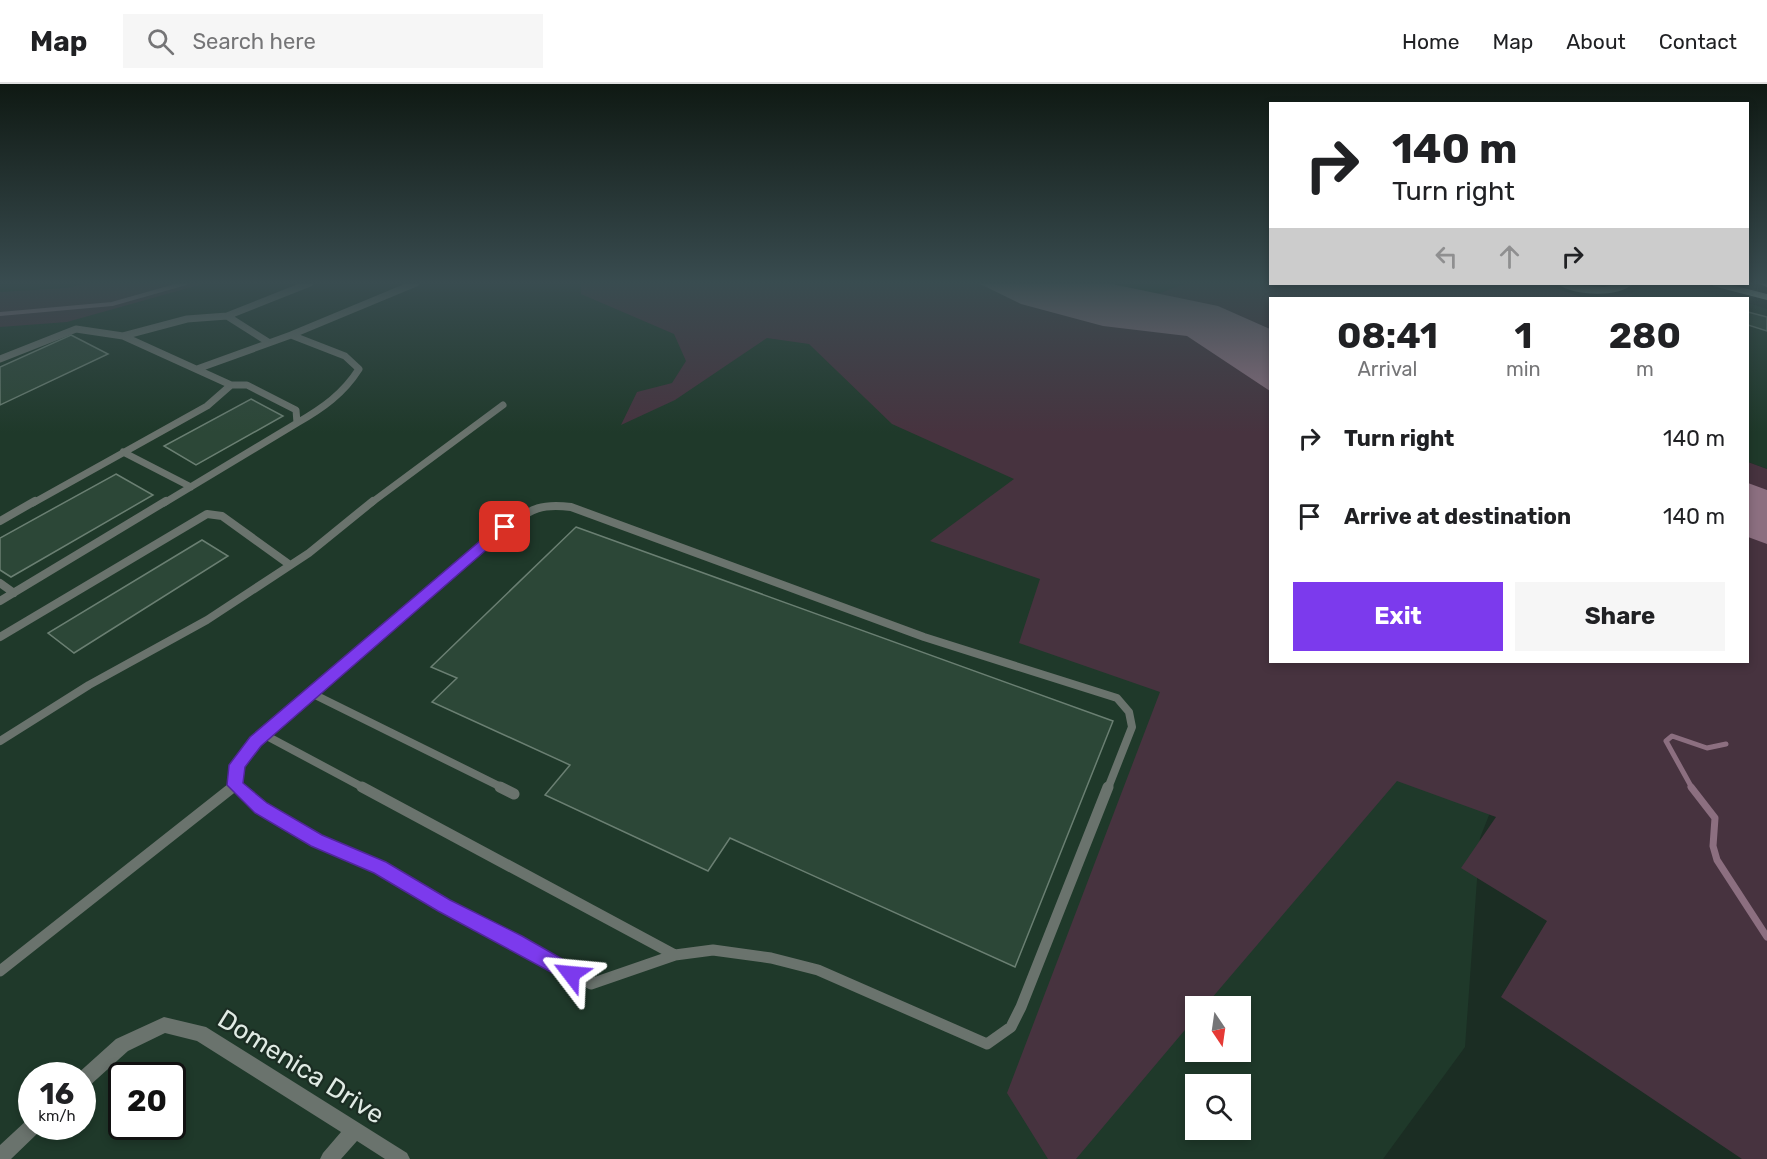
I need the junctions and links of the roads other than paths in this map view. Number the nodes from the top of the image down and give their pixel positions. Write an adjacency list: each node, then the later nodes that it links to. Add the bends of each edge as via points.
1 (65, 333): 9 (lane)
2 (104, 333): 7 (lane)
3 (132, 333): 7 (lane)
4 (254, 333): 8 (lane)
5 (295, 333): 6 (lane)
6 (291, 335): 8 (lane); 13 (lane, via 345,356 359,369 347,389)
7 (123, 336): 10 (lane)
8 (268, 342): 10 (lane)
9 (0, 359)
10 (197, 369): 11 (lane)
11 (231, 385): 13 (lane, via 247,385 296,410); 14 (lane, via 207,406)
12 (503, 405): 17 (lane)
13 (297, 423): 15 (lane)
14 (123, 452): 15 (lane); 16 (lane)
15 (190, 487): 19 (lane)
16 (0, 521)
17 (290, 565): 21 (lane, via 222,516 207,514); 24 (lane, via 207,620)
18 (0, 583): 19 (lane)
19 (14, 593): 20 (lane)
20 (0, 601)
21 (0, 637)
22 (311, 693): 23 (lane); 26 (lane); 27 (lane, via 505,527 535,508 553,505 571,507 924,637 1117,698 1129,712 1132,727 1022,1007 1011,1027 987,1044 818,970 713,950)
23 (263, 734): 25 (lane, via 237,765); 27 (lane)
24 (2, 736)
25 (235, 785): 27 (lane, via 261,808 316,841 380,868 591,984); 28 (lane)
26 (514, 794)
27 (675, 955)
28 (0, 971)
29 (96, 1068): 30 (street, Domenica Drive, via 122,1045 164,1025 200,1033)
30 (355, 1130): 33 (street); 34 (street, Domenica Drive)
31 (18, 1140): 32 (street)
32 (0, 1157)
33 (329, 1159)
34 (401, 1159)

